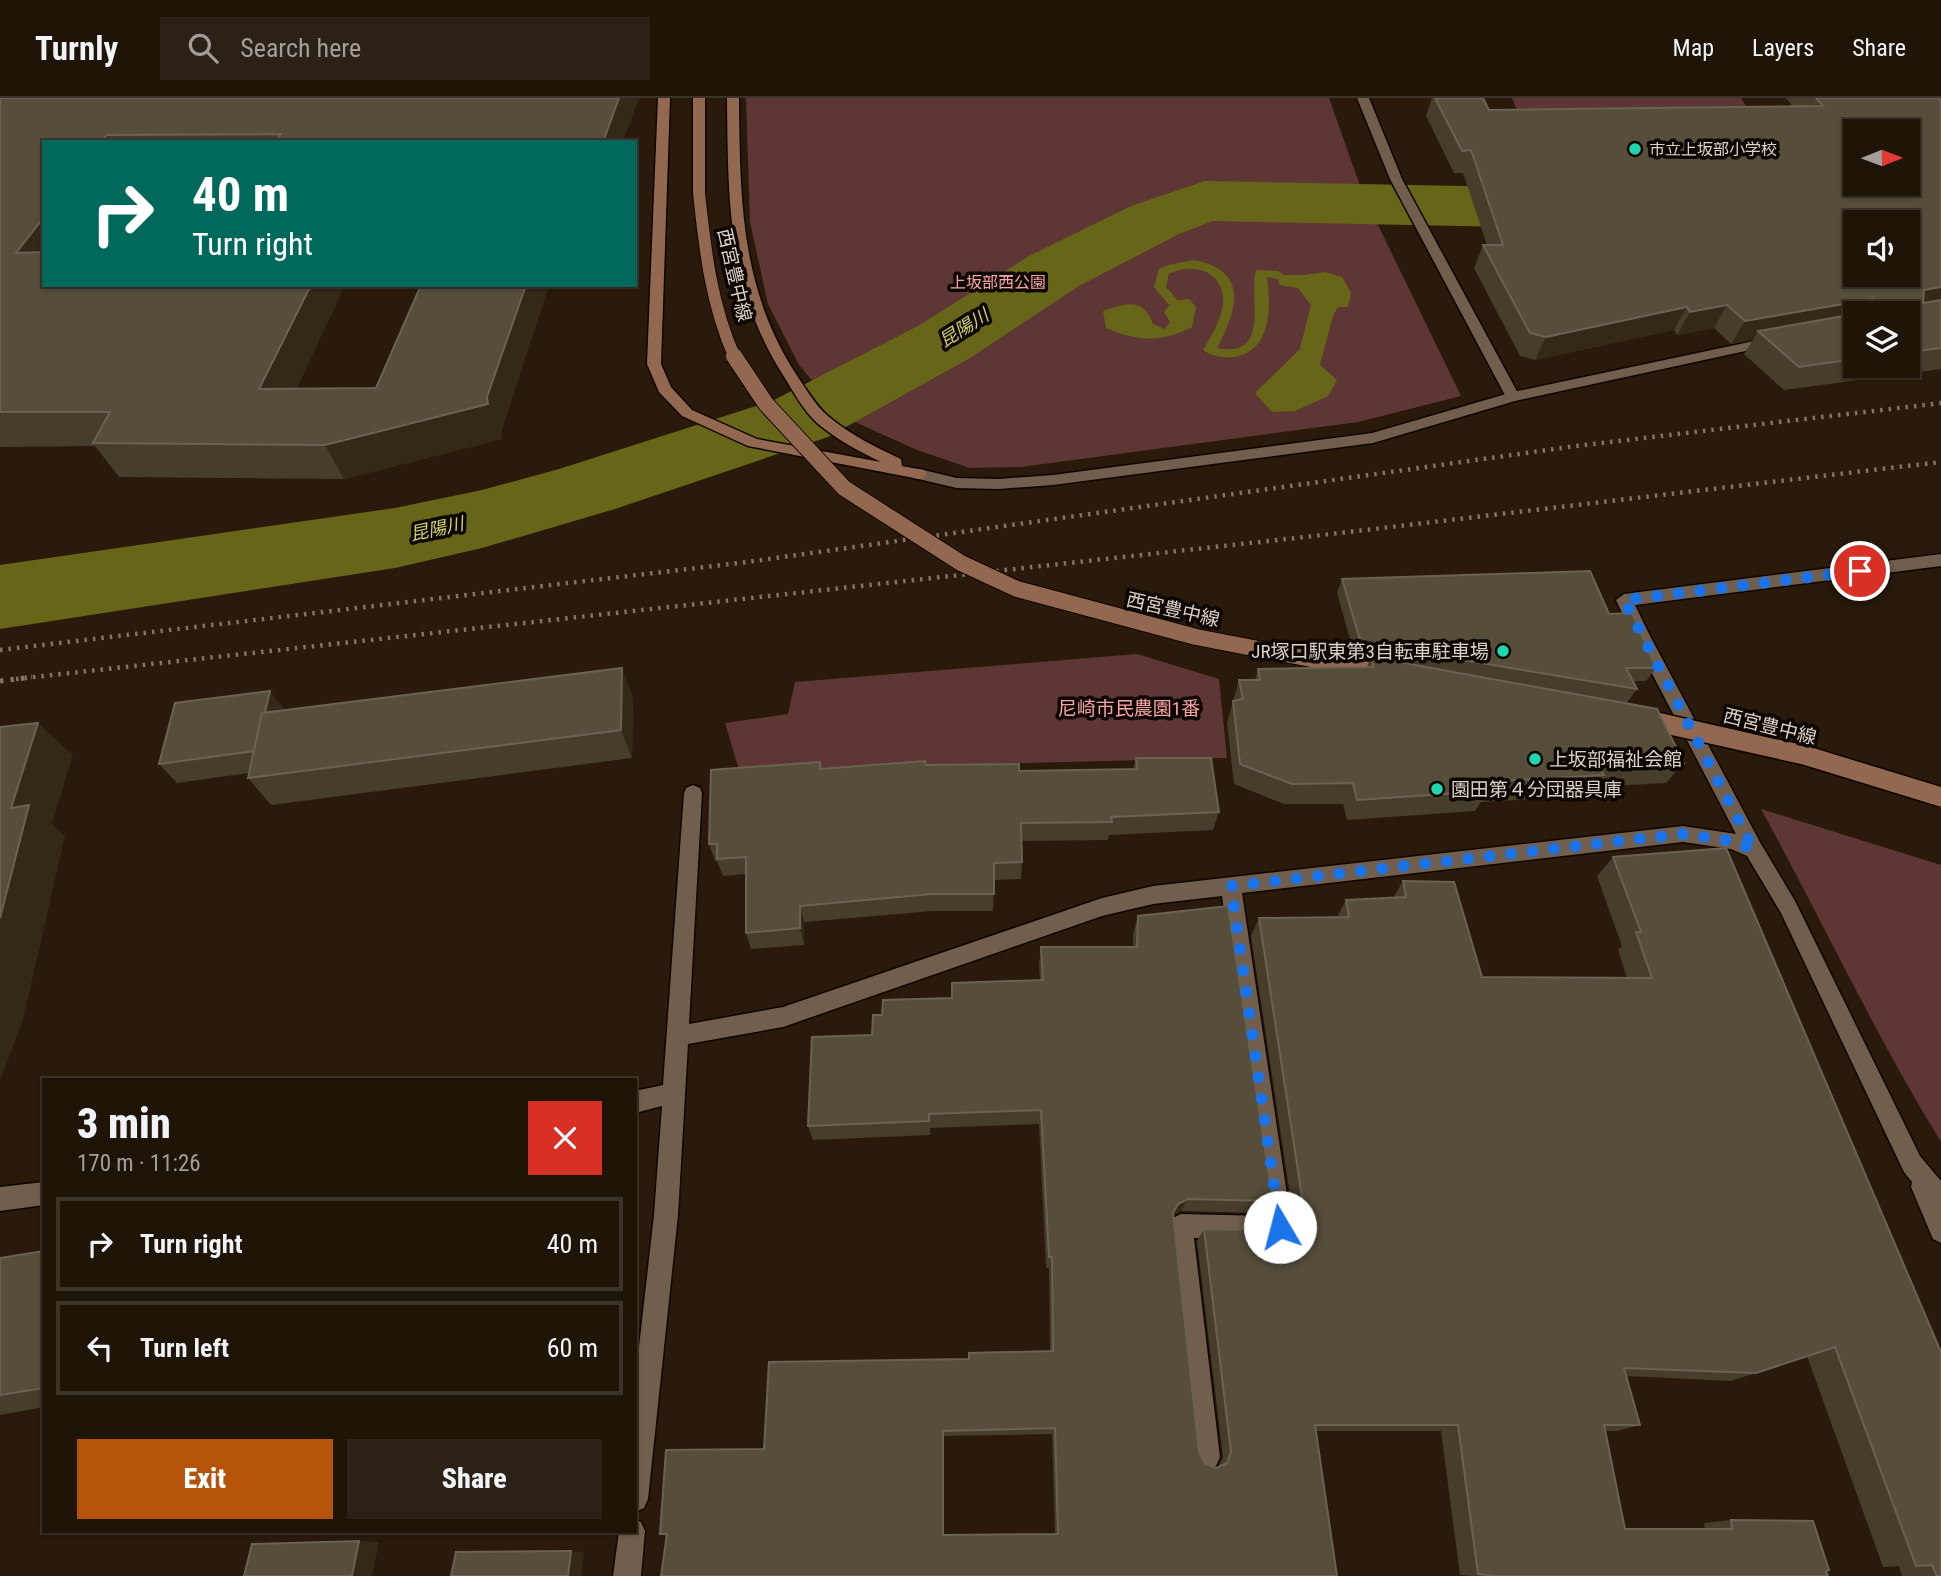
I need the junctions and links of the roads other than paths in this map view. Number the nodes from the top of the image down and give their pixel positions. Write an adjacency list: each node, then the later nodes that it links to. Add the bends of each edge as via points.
1 (664, 98): 8 (main road, via 654,364 664,389 687,413 753,443)
2 (699, 98): 10 (main road, 西宮豊中線, bridge, via 699,193 705,253 716,306 734,356 766,404 844,488 961,563 1017,589 1196,638)
3 (733, 98): 7 (main road, via 737,239 754,312 779,363)
4 (1363, 98): 6 (street, via 1404,195)
5 (1791, 338): 6 (street)
6 (1513, 397): 8 (street, via 1373,438 1053,480 957,483)
7 (821, 419): 8 (main road, via 866,449)
8 (919, 474)
9 (1941, 560): 14 (street, via 1624,600)
10 (1393, 674)
11 (1623, 715): 13 (main road, 西宮豊中線, bridge, via 1804,755)
12 (693, 793): 16 (street)
13 (1941, 797)
14 (1754, 850): 15 (street, via 1733,841 1682,834); 19 (street, via 1788,907)
15 (1231, 886): 16 (street, via 1153,895 1102,907 783,1017); 24 (street, via 1280,1227 1181,1226)
16 (677, 1036): 17 (street)
17 (674, 1093): 18 (street); 25 (street, via 666,1214)
18 (637, 1102)
19 (1912, 1164): 22 (street); 23 (street)
20 (42, 1192): 21 (street)
21 (0, 1199)
22 (1941, 1199)
23 (1941, 1231)
24 (1207, 1457)
25 (637, 1481)
26 (632, 1533): 27 (street)
27 (627, 1576)

